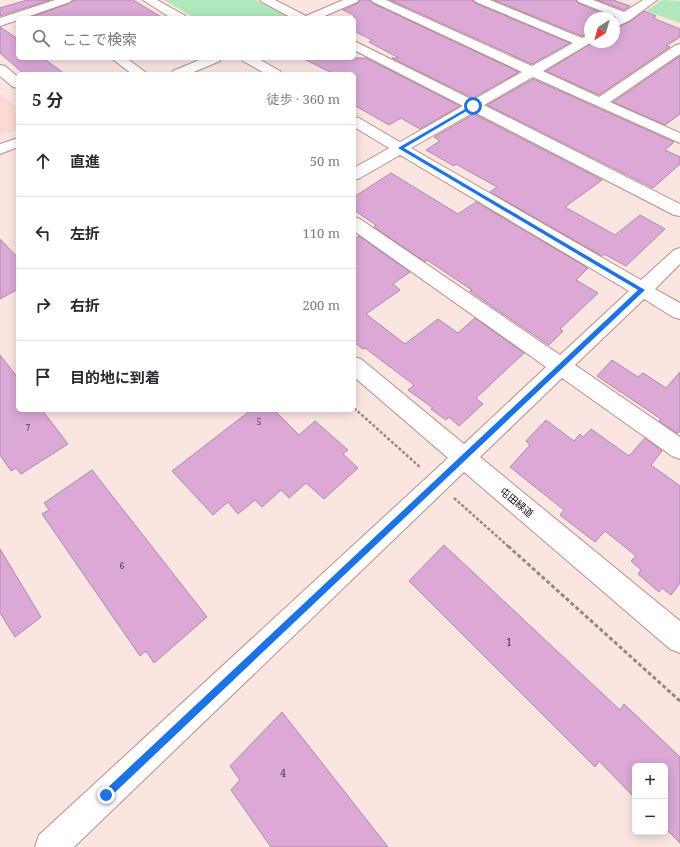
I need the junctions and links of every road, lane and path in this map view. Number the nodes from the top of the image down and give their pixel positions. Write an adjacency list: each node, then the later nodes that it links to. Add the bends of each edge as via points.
1 (33, 0): 10 (street)
2 (66, 0): 10 (street)
3 (149, 0): 13 (street)
4 (266, 0): 14 (street)
5 (353, 0): 15 (street)
6 (377, 0): 28 (street)
7 (480, 0): 20 (street)
8 (583, 0): 16 (street)
9 (651, 0): 16 (street)
10 (44, 7): 11 (street); 12 (street)
11 (54, 14)
12 (18, 16)
13 (177, 16)
14 (297, 16)
15 (315, 16)
16 (626, 16): 18 (street)
17 (16, 17): 19 (street)
18 (620, 20)
19 (0, 22)
20 (584, 39)
21 (584, 41): 28 (street)
22 (356, 46): 34 (street)
23 (680, 48): 33 (street)
24 (120, 60): 29 (street)
25 (210, 60): 30 (street)
26 (251, 60): 31 (street)
27 (0, 69): 32 (street)
28 (532, 71): 33 (street); 34 (street)
29 (137, 72)
30 (183, 72)
31 (272, 72)
32 (16, 82)
33 (600, 102): 36 (street)
34 (473, 106): 38 (street); 41 (street)
35 (356, 122): 38 (street)
36 (679, 136)
37 (16, 143): 39 (street)
38 (400, 148): 40 (street); 44 (street)
39 (0, 149)
40 (356, 174)
41 (680, 211)
42 (356, 224): 47 (street)
43 (680, 254): 44 (street)
44 (642, 290): 45 (street); 47 (street)
45 (680, 312)
46 (356, 367): 50 (street, 屯田緑道)
47 (562, 367): 49 (street); 50 (street)
48 (356, 410): 51 (path)
49 (680, 449)
50 (464, 458): 51 (street); 52 (street, 屯田緑道)
51 (436, 482): 53 (path); 54 (street)
52 (680, 638)
53 (680, 701)
54 (51, 847)

